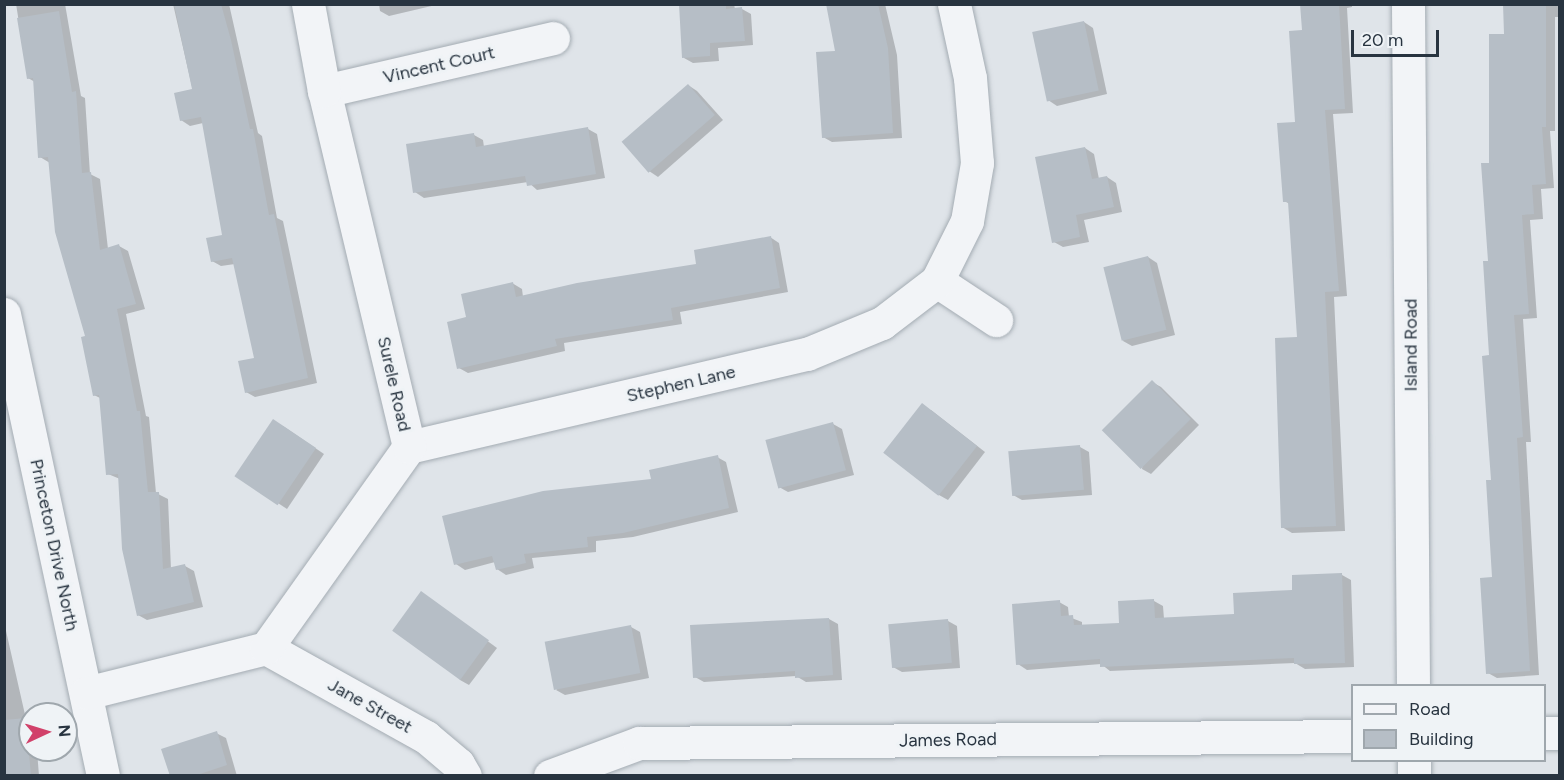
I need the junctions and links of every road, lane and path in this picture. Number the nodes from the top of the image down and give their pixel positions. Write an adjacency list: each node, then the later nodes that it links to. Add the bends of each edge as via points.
1 (308, 4): 5 (street, Surele Road)
2 (954, 4): 6 (street, Stephen Lane, via 970,78 977,163 967,221)
3 (1408, 4): 11 (street, Island Road)
4 (553, 38): 5 (street, Vincent Court)
5 (324, 91): 9 (street, Surele Road)
6 (937, 281): 8 (street); 9 (street, Stephen Lane, via 882,323 807,354)
7 (4, 314): 12 (street, Princeton Drive North)
8 (996, 320)
9 (409, 447): 10 (street, Surele Road)
10 (266, 648): 12 (street); 15 (street, Jane Street, via 426,737 458,764)
11 (1413, 684)
12 (86, 693): 14 (street, Princeton Drive North)
13 (1351, 736): 16 (street, James Road, via 639,742)
14 (103, 776)
15 (465, 776)
16 (550, 776)

